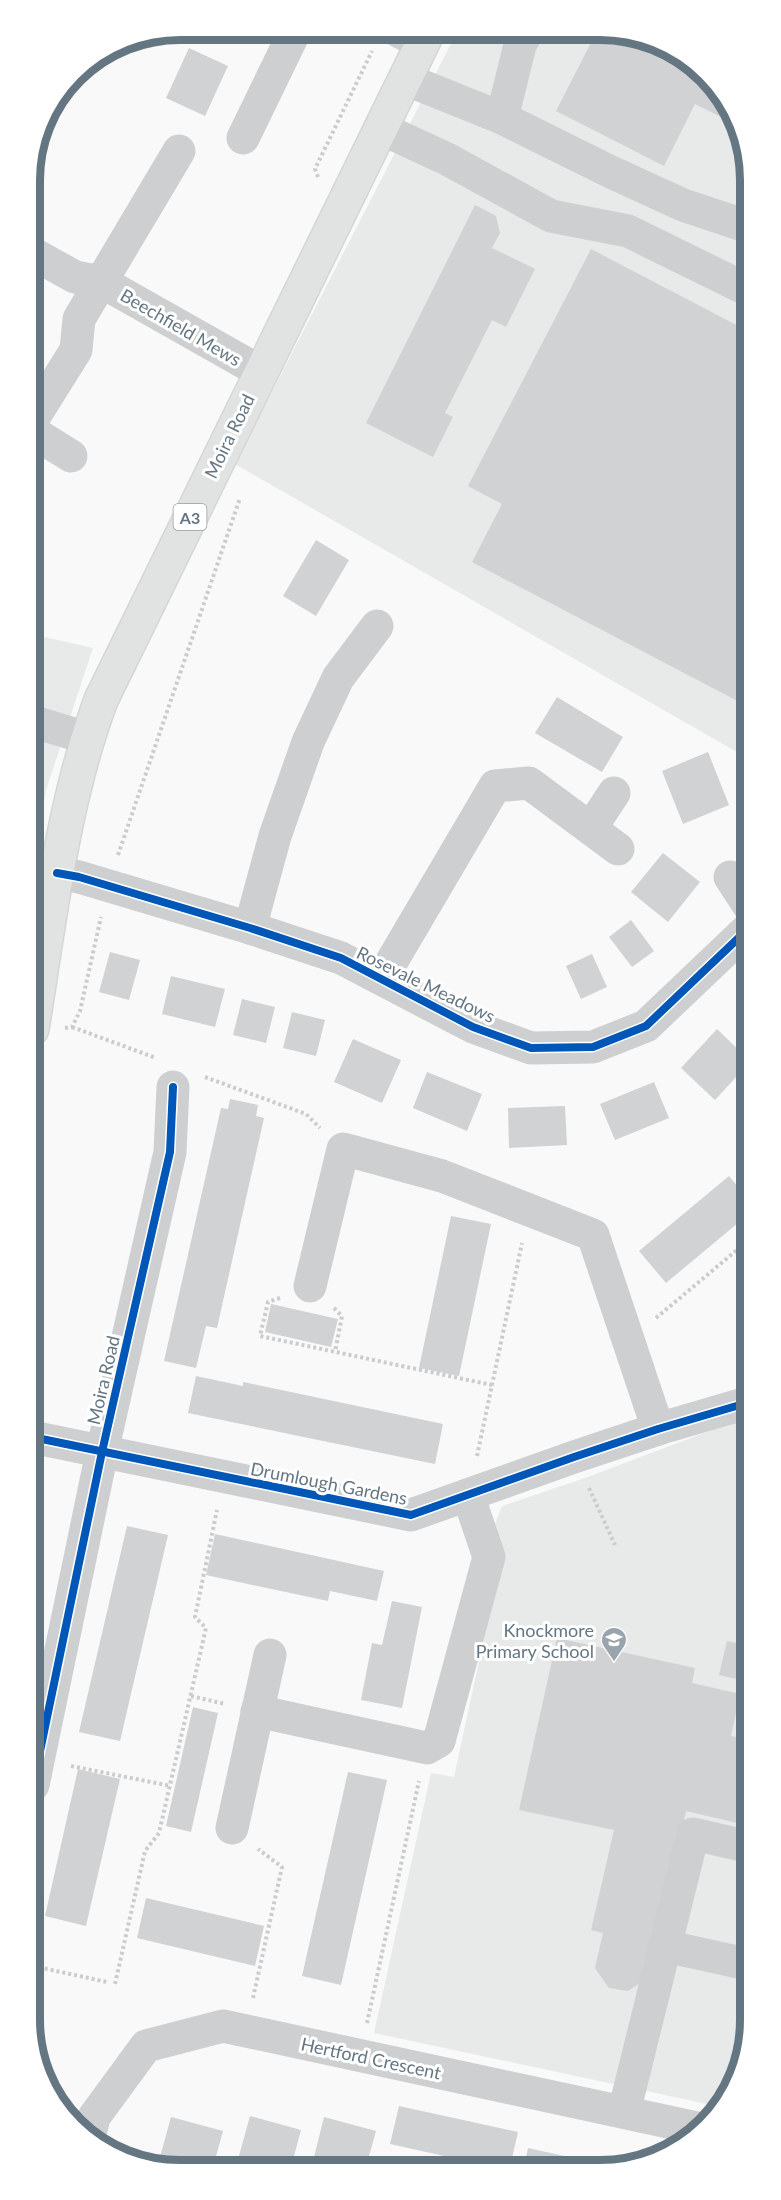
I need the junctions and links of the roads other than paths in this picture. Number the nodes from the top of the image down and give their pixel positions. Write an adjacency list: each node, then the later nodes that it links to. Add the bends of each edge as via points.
1 (415, 40): 4 (highway, Moira Road / A3)
2 (522, 40): 5 (street)
3 (290, 41): 7 (street)
4 (405, 79): 5 (street); 6 (highway, Moira Road / A3)
5 (502, 118): 9 (street, via 673,200)
6 (380, 128): 12 (street, via 447,159 551,216 628,231); 13 (highway, Moira Road / A3)
7 (243, 138)
8 (179, 151): 11 (street, Beechfield Mews)
9 (740, 224)
10 (41, 258): 11 (street, Beechfield Mews, via 75,277)
11 (102, 282): 13 (street, Beechfield Mews); 14 (street, Beechfield Mews, via 79,319 76,350)
12 (740, 287)
13 (261, 372): 19 (highway, Moira Road / A3, via 101,700)
14 (41, 406)
15 (41, 437): 16 (street)
16 (71, 456)
17 (377, 626): 27 (street, via 338,678 308,742 275,836)
18 (41, 724): 19 (street)
19 (87, 738): 23 (highway, Moira Road / A3)
20 (614, 793): 21 (street)
21 (591, 828): 22 (street, Rosevale Meadows); 29 (street, Rosevale Meadows, via 529,783 495,786)
22 (618, 849)
23 (57, 873): 26 (highway, Moira Road / A3); 27 (street, Rosevale Meadows)
24 (730, 877): 25 (street)
25 (740, 892)
26 (41, 914): 30 (highway, Moira Road / A3)
27 (250, 928): 29 (street, Rosevale Meadows, via 340,958)
28 (740, 937): 29 (street, Rosevale Meadows, via 646,1026 593,1047 531,1048 473,1027)
29 (382, 978)
30 (47, 1029)
31 (179, 1074): 36 (street, Moira Road, via 170,1152)
32 (310, 1286): 34 (street, via 343,1149 442,1176 593,1235)
33 (740, 1405): 34 (street, Drumlough Gardens)
34 (658, 1429): 37 (street, Drumlough Gardens)
35 (40, 1439): 36 (street, Drumlough Gardens)
36 (102, 1452): 37 (street, Drumlough Gardens, via 411,1515); 40 (street, Moira Road)
37 (468, 1495): 39 (street, via 489,1557 439,1741 427,1748)
38 (270, 1655): 39 (street)
39 (257, 1711): 41 (street)
40 (40, 1752)
41 (232, 1828)
42 (740, 1845): 43 (street, via 693,1834)
43 (665, 1946): 44 (street); 45 (street)
44 (740, 1963)
45 (624, 2112): 46 (street, Hertford Crescent); 47 (street, Hertford Crescent, via 223,2026 146,2046 94,2117)
46 (691, 2127)
47 (92, 2128)

